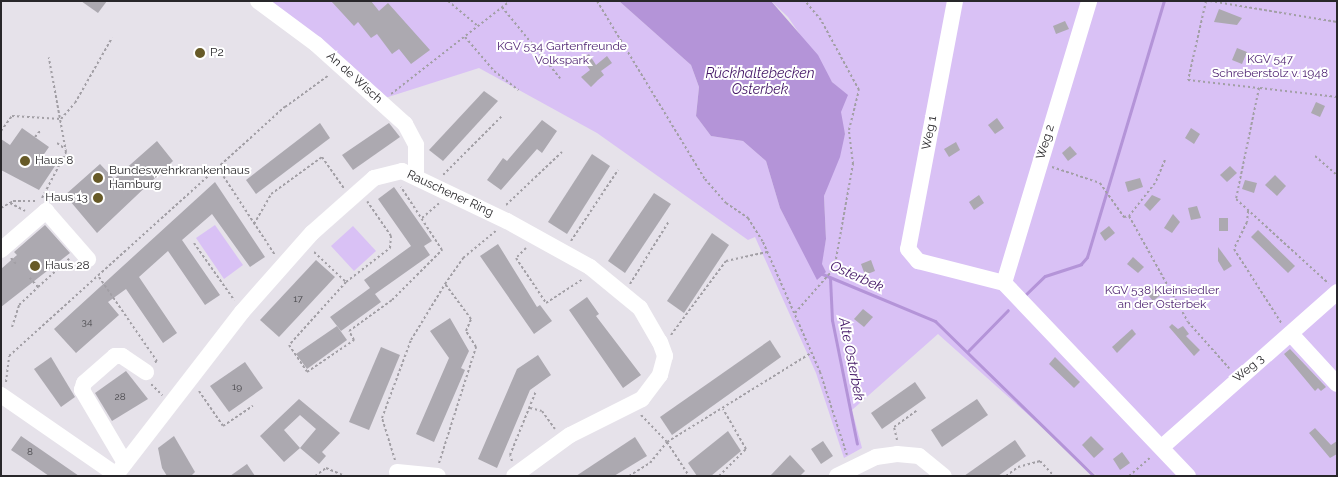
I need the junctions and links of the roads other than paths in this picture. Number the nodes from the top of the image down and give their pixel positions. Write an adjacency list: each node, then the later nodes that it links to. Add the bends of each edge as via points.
1 (258, 1): 4 (street, An de Wisch, via 341,66 406,124 416,145)
2 (955, 1): 7 (street, Weg 1, via 908,249 918,261)
3 (1089, 1): 7 (street, Weg 2)
4 (416, 175): 14 (street, Rauschener Ring, via 391,172 354,193 303,242 242,312); 18 (street, Rauschener Ring, via 565,251 625,292 654,325 665,356 660,375 642,399 562,440)
5 (1, 250): 6 (street, via 42,210)
6 (84, 254)
7 (1004, 283): 13 (street)
8 (1333, 288): 9 (street, Weg 3)
9 (1291, 334): 11 (street); 13 (street, Weg 3, via 1239,376)
10 (146, 372): 14 (street, via 122,356 115,356 84,383 82,390)
11 (1337, 384)
12 (5, 390): 14 (street)
13 (1162, 447): 21 (street)
14 (120, 471)
15 (853, 471): 19 (street); 20 (street, via 876,457 901,454 920,456)
16 (397, 472): 17 (street)
17 (437, 475)
18 (515, 476)
19 (837, 476)
20 (944, 476)
21 (1188, 476)

